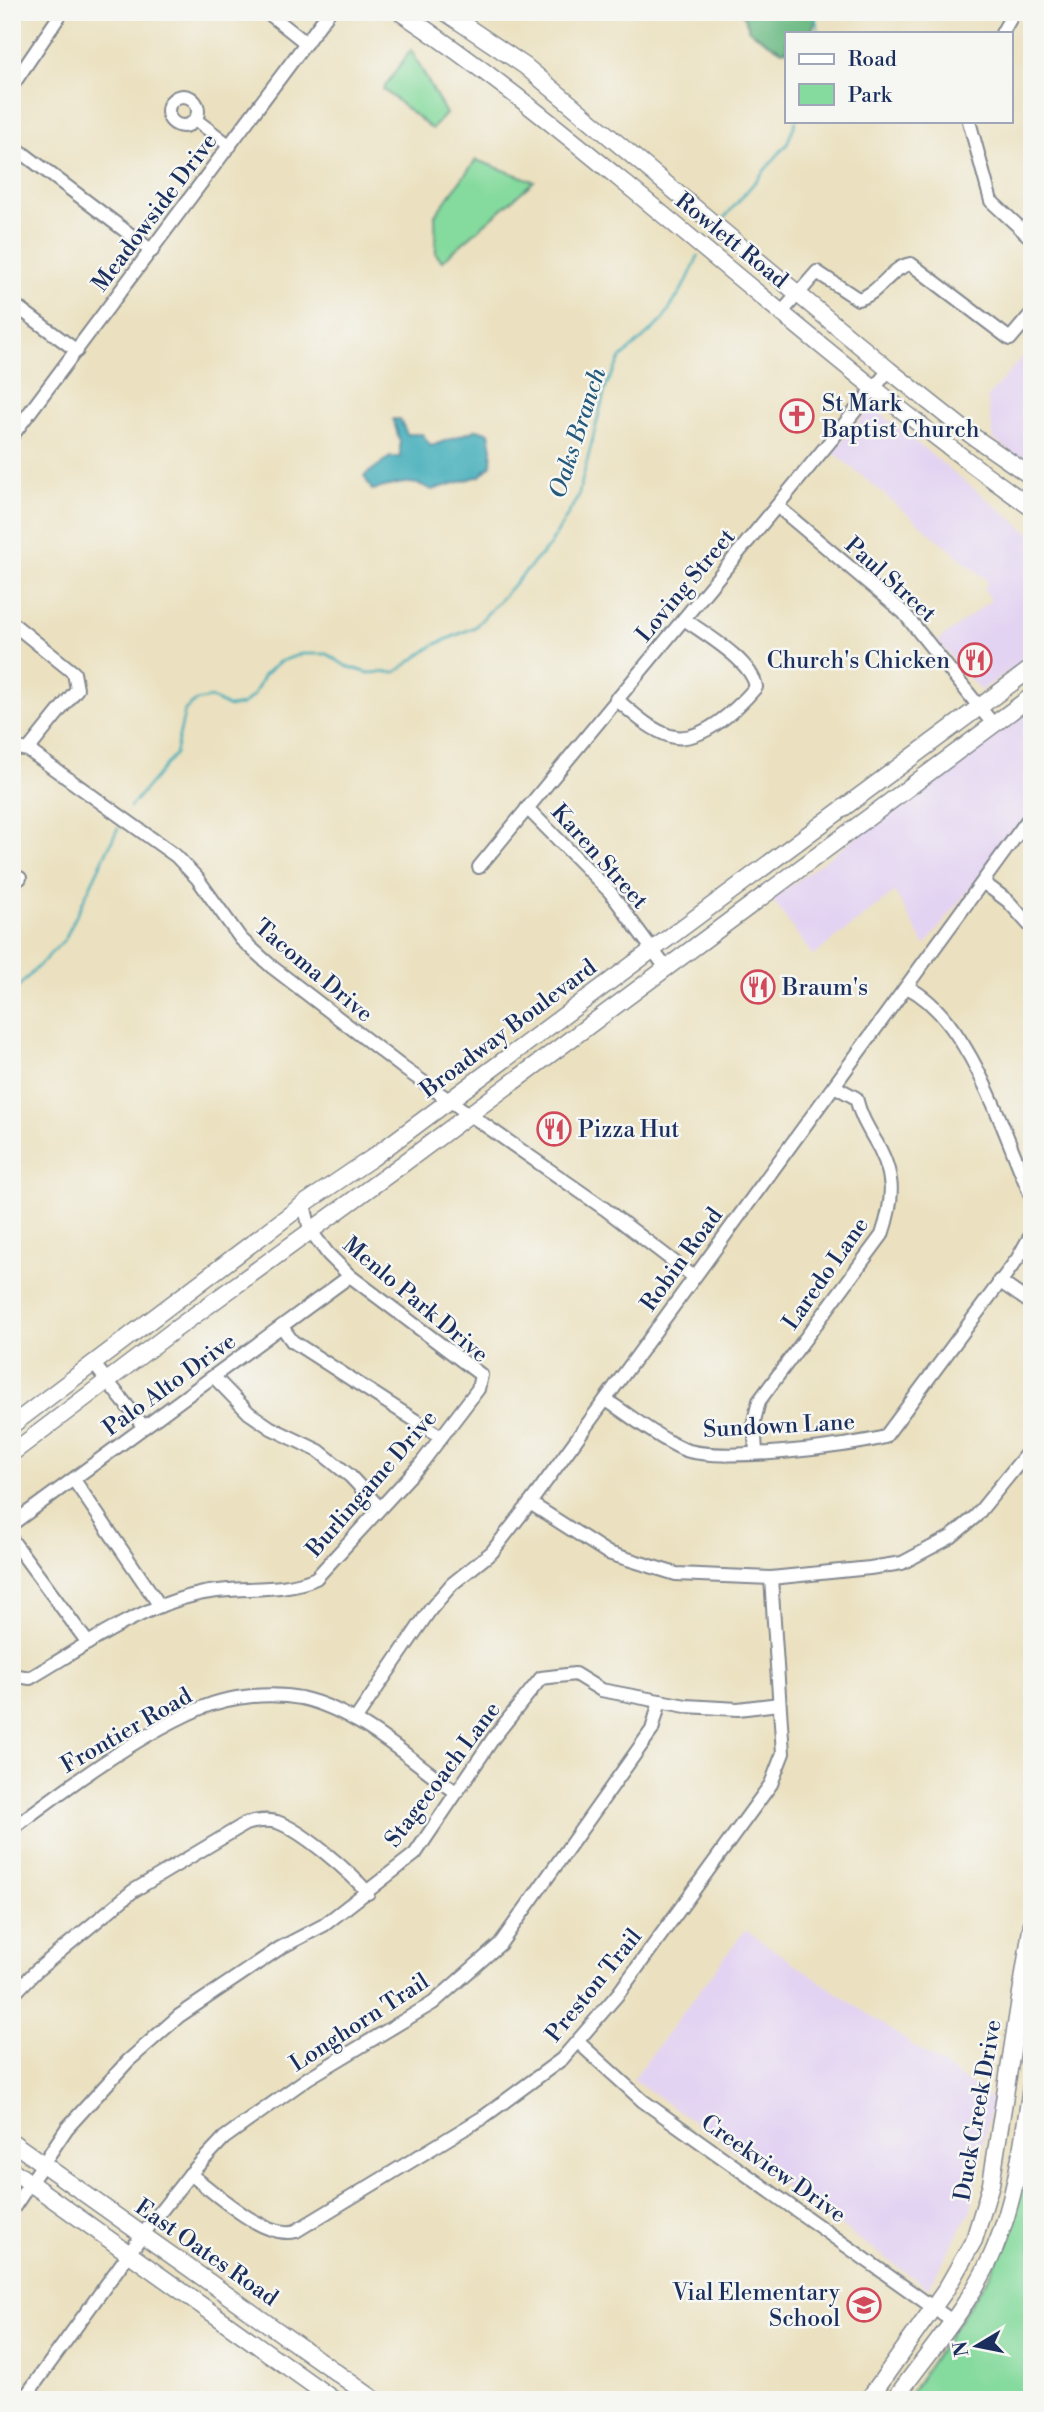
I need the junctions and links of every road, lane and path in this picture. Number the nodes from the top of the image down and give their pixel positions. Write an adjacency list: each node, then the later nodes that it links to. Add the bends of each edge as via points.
1 (62, 12): 10 (street)
2 (267, 12): 9 (street)
3 (329, 12): 9 (street, Meadowside Drive)
4 (400, 12): 7 (main road, Rowlett Road)
5 (445, 12): 13 (main road, Rowlett Road, via 525,65)
6 (1014, 12): 8 (street)
7 (425, 19): 15 (main road, Rowlett Road)
8 (1003, 32)
9 (306, 43): 16 (street, Meadowside Drive)
10 (12, 86)
11 (196, 120): 16 (street)
12 (970, 122): 17 (street, via 991,201)
13 (596, 125): 15 (main road); 19 (main road, Rowlett Road)
14 (12, 145): 18 (street)
15 (579, 145): 21 (main road, Rowlett Road)
16 (230, 146): 18 (street, Meadowside Drive)
17 (1032, 239)
18 (152, 251): 23 (street, Meadowside Drive)
19 (799, 293): 21 (street); 22 (street, via 817,272 858,299 869,297 904,265 911,264 1010,339); 24 (main road, Rowlett Road)
20 (12, 303): 23 (street)
21 (783, 311): 25 (main road, Rowlett Road)
22 (1032, 313)
23 (76, 351): 26 (street, Meadowside Drive)
24 (889, 370): 25 (street, Loving Street); 27 (main road, Rowlett Road)
25 (874, 388): 29 (main road, Rowlett Road); 30 (street, Loving Street)
26 (12, 436)
27 (1007, 459): 28 (main road, Rowlett Road); 29 (main road)
28 (1032, 477)
29 (991, 480): 31 (main road, Rowlett Road)
30 (777, 506): 32 (street, Loving Street); 37 (street, Paul Street, via 904,613)
31 (1032, 508)
32 (684, 619): 36 (street, Loving Street); 36 (street, via 754,675 757,687 724,718 690,736 672,736 648,726)
33 (12, 623): 40 (street, via 74,673 77,689)
34 (1032, 668): 37 (main road, Broadway Boulevard)
35 (1032, 696): 38 (main road, Broadway Boulevard)
36 (616, 699): 42 (street, Loving Street)
37 (979, 707): 38 (street, Paul Street); 41 (main road, Broadway Boulevard)
38 (993, 724): 43 (main road, Broadway Boulevard)
39 (12, 747): 40 (street, Tacoma Drive)
40 (28, 750): 52 (street, Tacoma Drive, via 176,856 241,939 272,967)
41 (866, 791): 43 (main road); 48 (main road, Broadway Boulevard)
42 (527, 808): 45 (street, Loving Street); 48 (street, Karen Street, via 610,892)
43 (878, 810): 49 (main road, Broadway Boulevard)
44 (1032, 814): 46 (street, Robin Road)
45 (479, 867)
46 (984, 883): 47 (street); 50 (street, Robin Road)
47 (1032, 928)
48 (653, 949): 49 (street, Karen Street); 52 (main road, Broadway Boulevard)
49 (666, 968): 53 (main road, Broadway Boulevard)
50 (907, 987): 51 (street, Robin Road); 54 (street, via 925,996 966,1046)
51 (834, 1086): 59 (street, Robin Road); 72 (street, Laredo Lane, via 856,1098 861,1120 874,1138 893,1184 891,1208 882,1235 759,1401 754,1421)
52 (448, 1100): 53 (street, Tacoma Drive); 55 (main road, Broadway Boulevard)
53 (468, 1115): 56 (main road, Broadway Boulevard); 59 (street, Tacoma Drive)
54 (1032, 1198)
55 (304, 1204): 56 (street, Menlo Park Drive); 63 (main road, Broadway Boulevard)
56 (310, 1230): 58 (street, Menlo Park Drive); 65 (main road, Broadway Boulevard)
57 (1032, 1233): 60 (street, Sundown Lane)
58 (350, 1276): 62 (street, Palo Alto Drive); 66 (street, Menlo Park Drive, via 481,1375)
59 (694, 1277): 67 (street, Robin Road)
60 (999, 1280): 61 (street); 72 (street, Sundown Lane, via 886,1437 817,1449)
61 (1032, 1304)
62 (282, 1327): 64 (street, Palo Alto Drive); 70 (street, via 292,1341)
63 (93, 1363): 65 (street); 68 (main road, Broadway Boulevard)
64 (214, 1377): 69 (street, Palo Alto Drive); 76 (street, via 249,1413 319,1451)
65 (106, 1381): 69 (street); 73 (main road, Broadway Boulevard)
66 (478, 1389): 70 (street, Burlingame Drive)
67 (606, 1400): 72 (street, Sundown Lane, via 685,1450); 75 (street, Robin Road)
68 (12, 1425)
69 (144, 1427): 74 (street, Palo Alto Drive)
70 (441, 1437): 76 (street, Burlingame Drive)
71 (1032, 1447): 79 (street, via 976,1517 951,1537 902,1563)
72 (756, 1452)
73 (12, 1453)
74 (74, 1480): 77 (street, Palo Alto Drive); 80 (street)
75 (530, 1503): 79 (street, via 608,1553 676,1574); 85 (street, Robin Road, via 492,1552 452,1584 430,1610)
76 (379, 1507): 80 (street, Burlingame Drive, via 333,1562 299,1586 237,1587)
77 (12, 1524)
78 (12, 1540): 81 (street)
79 (771, 1578): 84 (street, Preston Trail)
80 (160, 1606): 81 (street, Burlingame Drive)
81 (88, 1643): 82 (street, Burlingame Drive, via 30,1678)
82 (13, 1676)
83 (660, 1701): 84 (street, Stagecoach Lane, via 738,1709); 86 (street, Stagecoach Lane, via 601,1689 575,1674 541,1678); 96 (street, Longhorn Trail, via 652,1730 500,1944 433,2003 309,2078 224,2138)
84 (779, 1704): 91 (street, Preston Trail, via 783,1753 771,1784)
85 (355, 1720): 86 (street, Frontier Road); 87 (street, Frontier Road, via 302,1699 259,1696 202,1708 55,1796)
86 (456, 1792): 88 (street, Stagecoach Lane, via 415,1854)
87 (12, 1829)
88 (368, 1894): 90 (street, via 353,1876 278,1822 245,1824 133,1891); 94 (street, Stagecoach Lane, via 179,2016 128,2061)
89 (1032, 1923): 101 (main road, Duck Creek Drive, via 991,2184 974,2240)
90 (12, 1996)
91 (578, 2042): 96 (street, Preston Trail, via 482,2118 285,2235 264,2228); 101 (street, Creekview Drive, via 643,2101)
92 (1032, 2081): 102 (main road, via 1008,2214 985,2269)
93 (12, 2142): 94 (main road, East Oates Road)
94 (41, 2163): 97 (street, Stagecoach Lane); 99 (main road, East Oates Road)
95 (12, 2170): 97 (main road, East Oates Road)
96 (190, 2174): 99 (street, Longhorn Trail)
97 (30, 2183): 98 (street, Stagecoach Lane); 100 (main road, East Oates Road)
98 (12, 2210)
99 (143, 2234): 100 (street, Longhorn Trail); 103 (main road, East Oates Road)
100 (129, 2255): 104 (street, Longhorn Trail); 105 (main road, East Oates Road)
101 (934, 2308): 102 (street, Creekview Drive); 106 (main road, Duck Creek Drive)
102 (952, 2320): 107 (main road)
103 (366, 2397)
104 (23, 2400)
105 (334, 2400)
106 (868, 2400)
107 (894, 2400)

